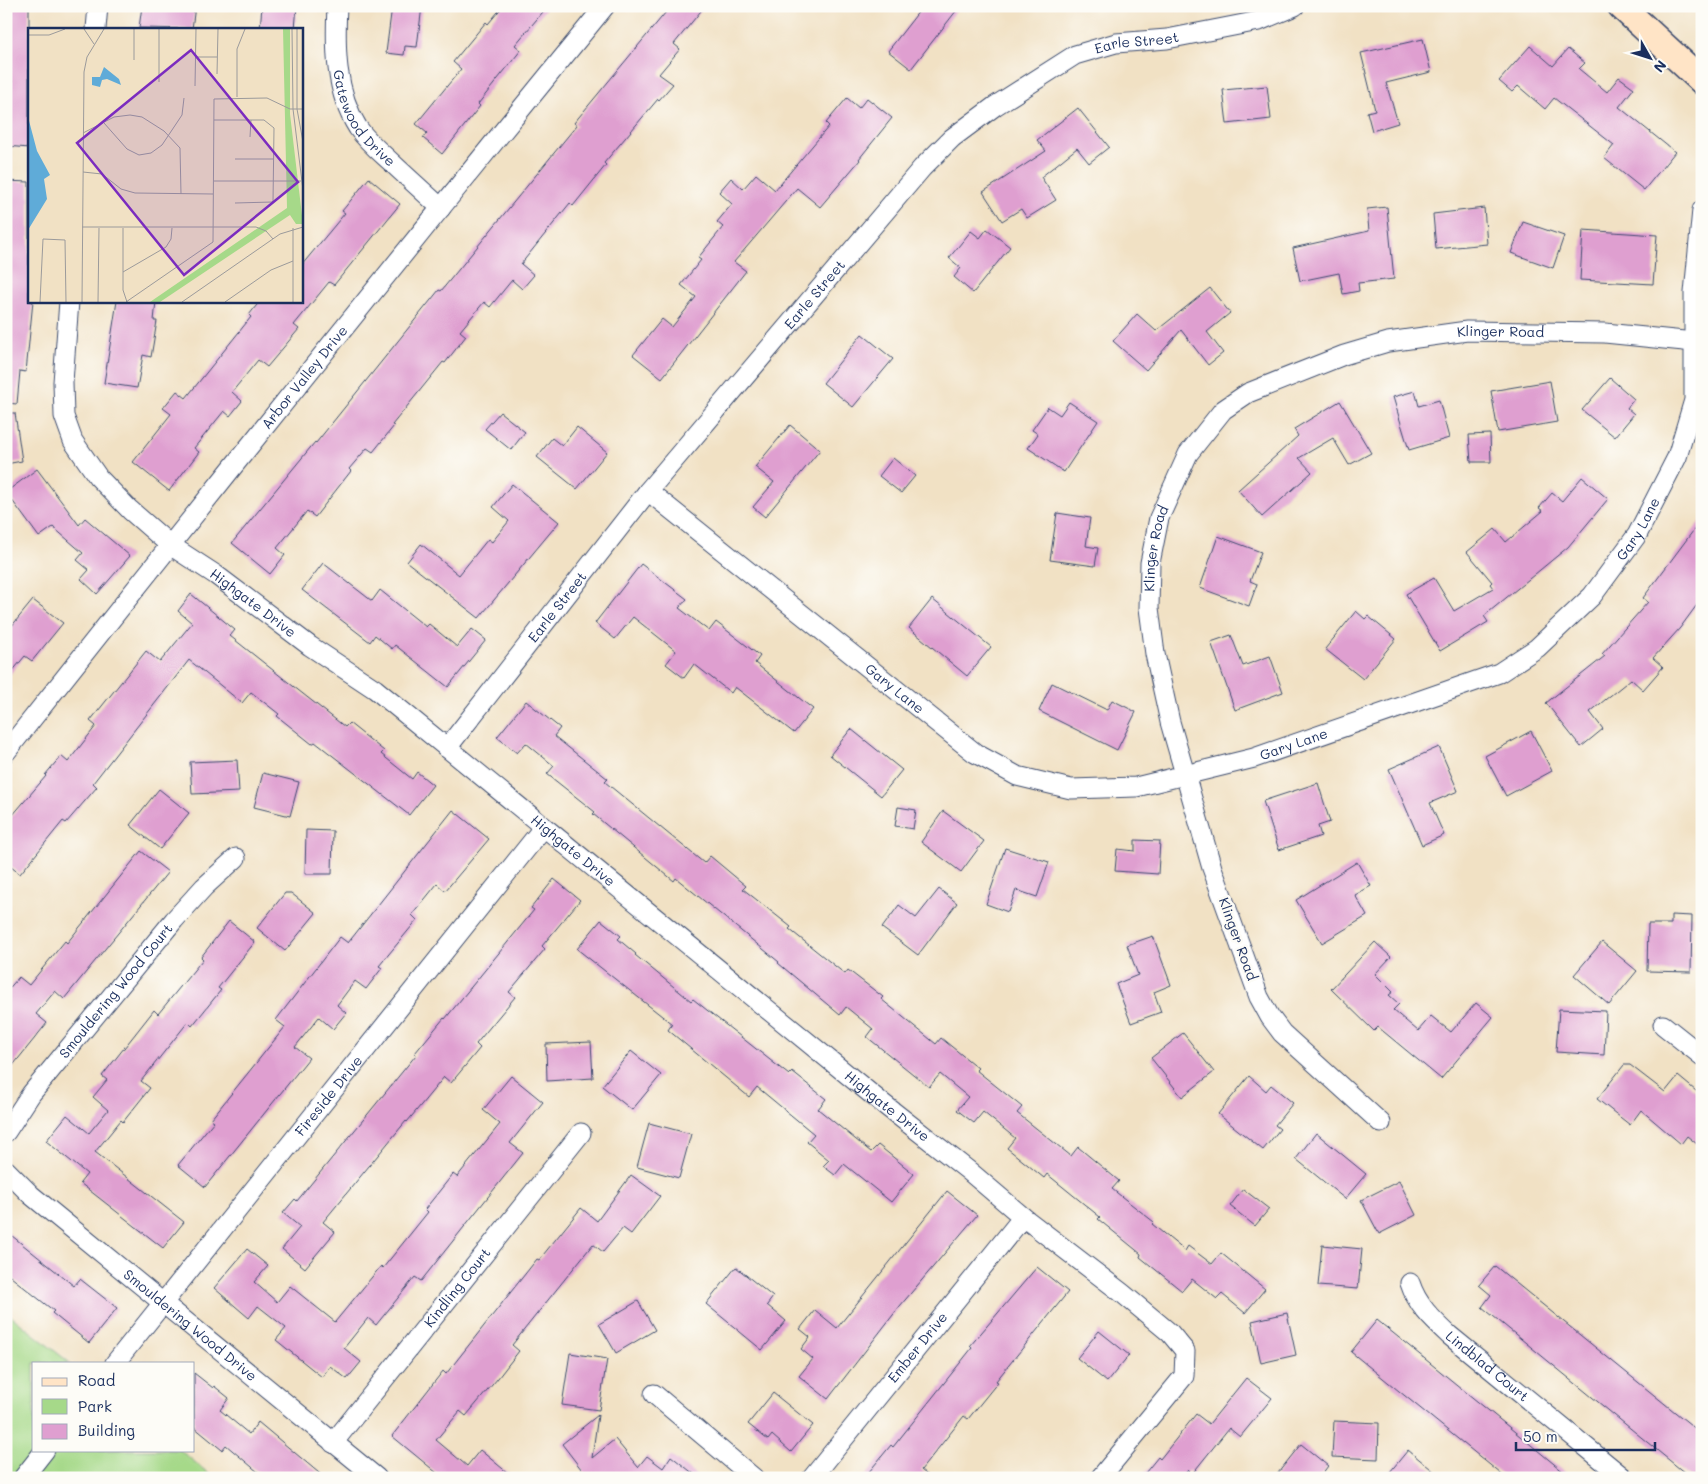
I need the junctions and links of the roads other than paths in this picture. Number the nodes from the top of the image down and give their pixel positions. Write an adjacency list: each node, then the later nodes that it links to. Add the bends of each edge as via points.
1 (98, 6): 6 (street)
2 (337, 6): 8 (street, Gatewood Drive, via 336,37 341,88 358,129)
3 (605, 6): 8 (street, Arbor Valley Drive)
4 (1295, 6): 12 (street, Earle Street, via 1259,21 1167,39 1116,43 1075,55 952,138 922,168)
5 (1621, 6): 7 (main road)
6 (96, 28)
7 (1702, 81)
8 (441, 208): 13 (street, Arbor Valley Drive)
9 (1702, 210): 11 (street, Gary Lane, via 1694,293)
10 (69, 302): 13 (street, Highgate Drive, via 63,382 64,416 73,441 98,477)
11 (1694, 342): 16 (street, Gary Lane, via 1694,400 1677,457 1642,526 1592,596 1537,648 1499,673 1254,758); 16 (street, Klinger Road, via 1605,333 1466,331 1388,342 1344,355 1248,393 1224,410 1188,454 1159,518 1150,563 1149,608 1155,654)
12 (648, 491): 14 (street, Earle Street); 16 (street, Gary Lane, via 976,754 1017,776 1071,789 1136,787)
13 (170, 545): 14 (street, Highgate Drive, via 375,689); 15 (street, Arbor Valley Drive)
14 (447, 748): 17 (street, Highgate Drive)
15 (6, 752)
16 (1185, 775): 21 (street, Klinger Road, via 1212,868 1259,997 1270,1017 1282,1032)
17 (543, 828): 25 (street, Highgate Drive, via 969,1170); 27 (street, Fireside Drive)
18 (236, 858): 22 (street, Smouldering Wood Court, via 174,920 31,1094)
19 (1663, 1025): 20 (street)
20 (1702, 1056)
21 (1381, 1123)
22 (6, 1132)
23 (581, 1133): 30 (street, Kindling Court)
24 (6, 1170): 27 (street, Smouldering Wood Drive, via 31,1195)
25 (1023, 1217): 35 (street, Ember Drive); 36 (street, Highgate Drive, via 1170,1332 1185,1351 1184,1376)
26 (1410, 1283): 37 (street, Lindblad Court, via 1424,1311 1449,1335)
27 (162, 1303): 28 (street, Fireside Drive); 30 (street, Smouldering Wood Drive)
28 (115, 1362)
29 (654, 1394): 34 (street)
30 (333, 1443): 33 (street, Smouldering Wood Drive)
31 (43, 1452): 32 (street)
32 (23, 1478)
33 (377, 1478)
34 (754, 1478)
35 (812, 1478)
36 (1100, 1478)
37 (1624, 1478)

